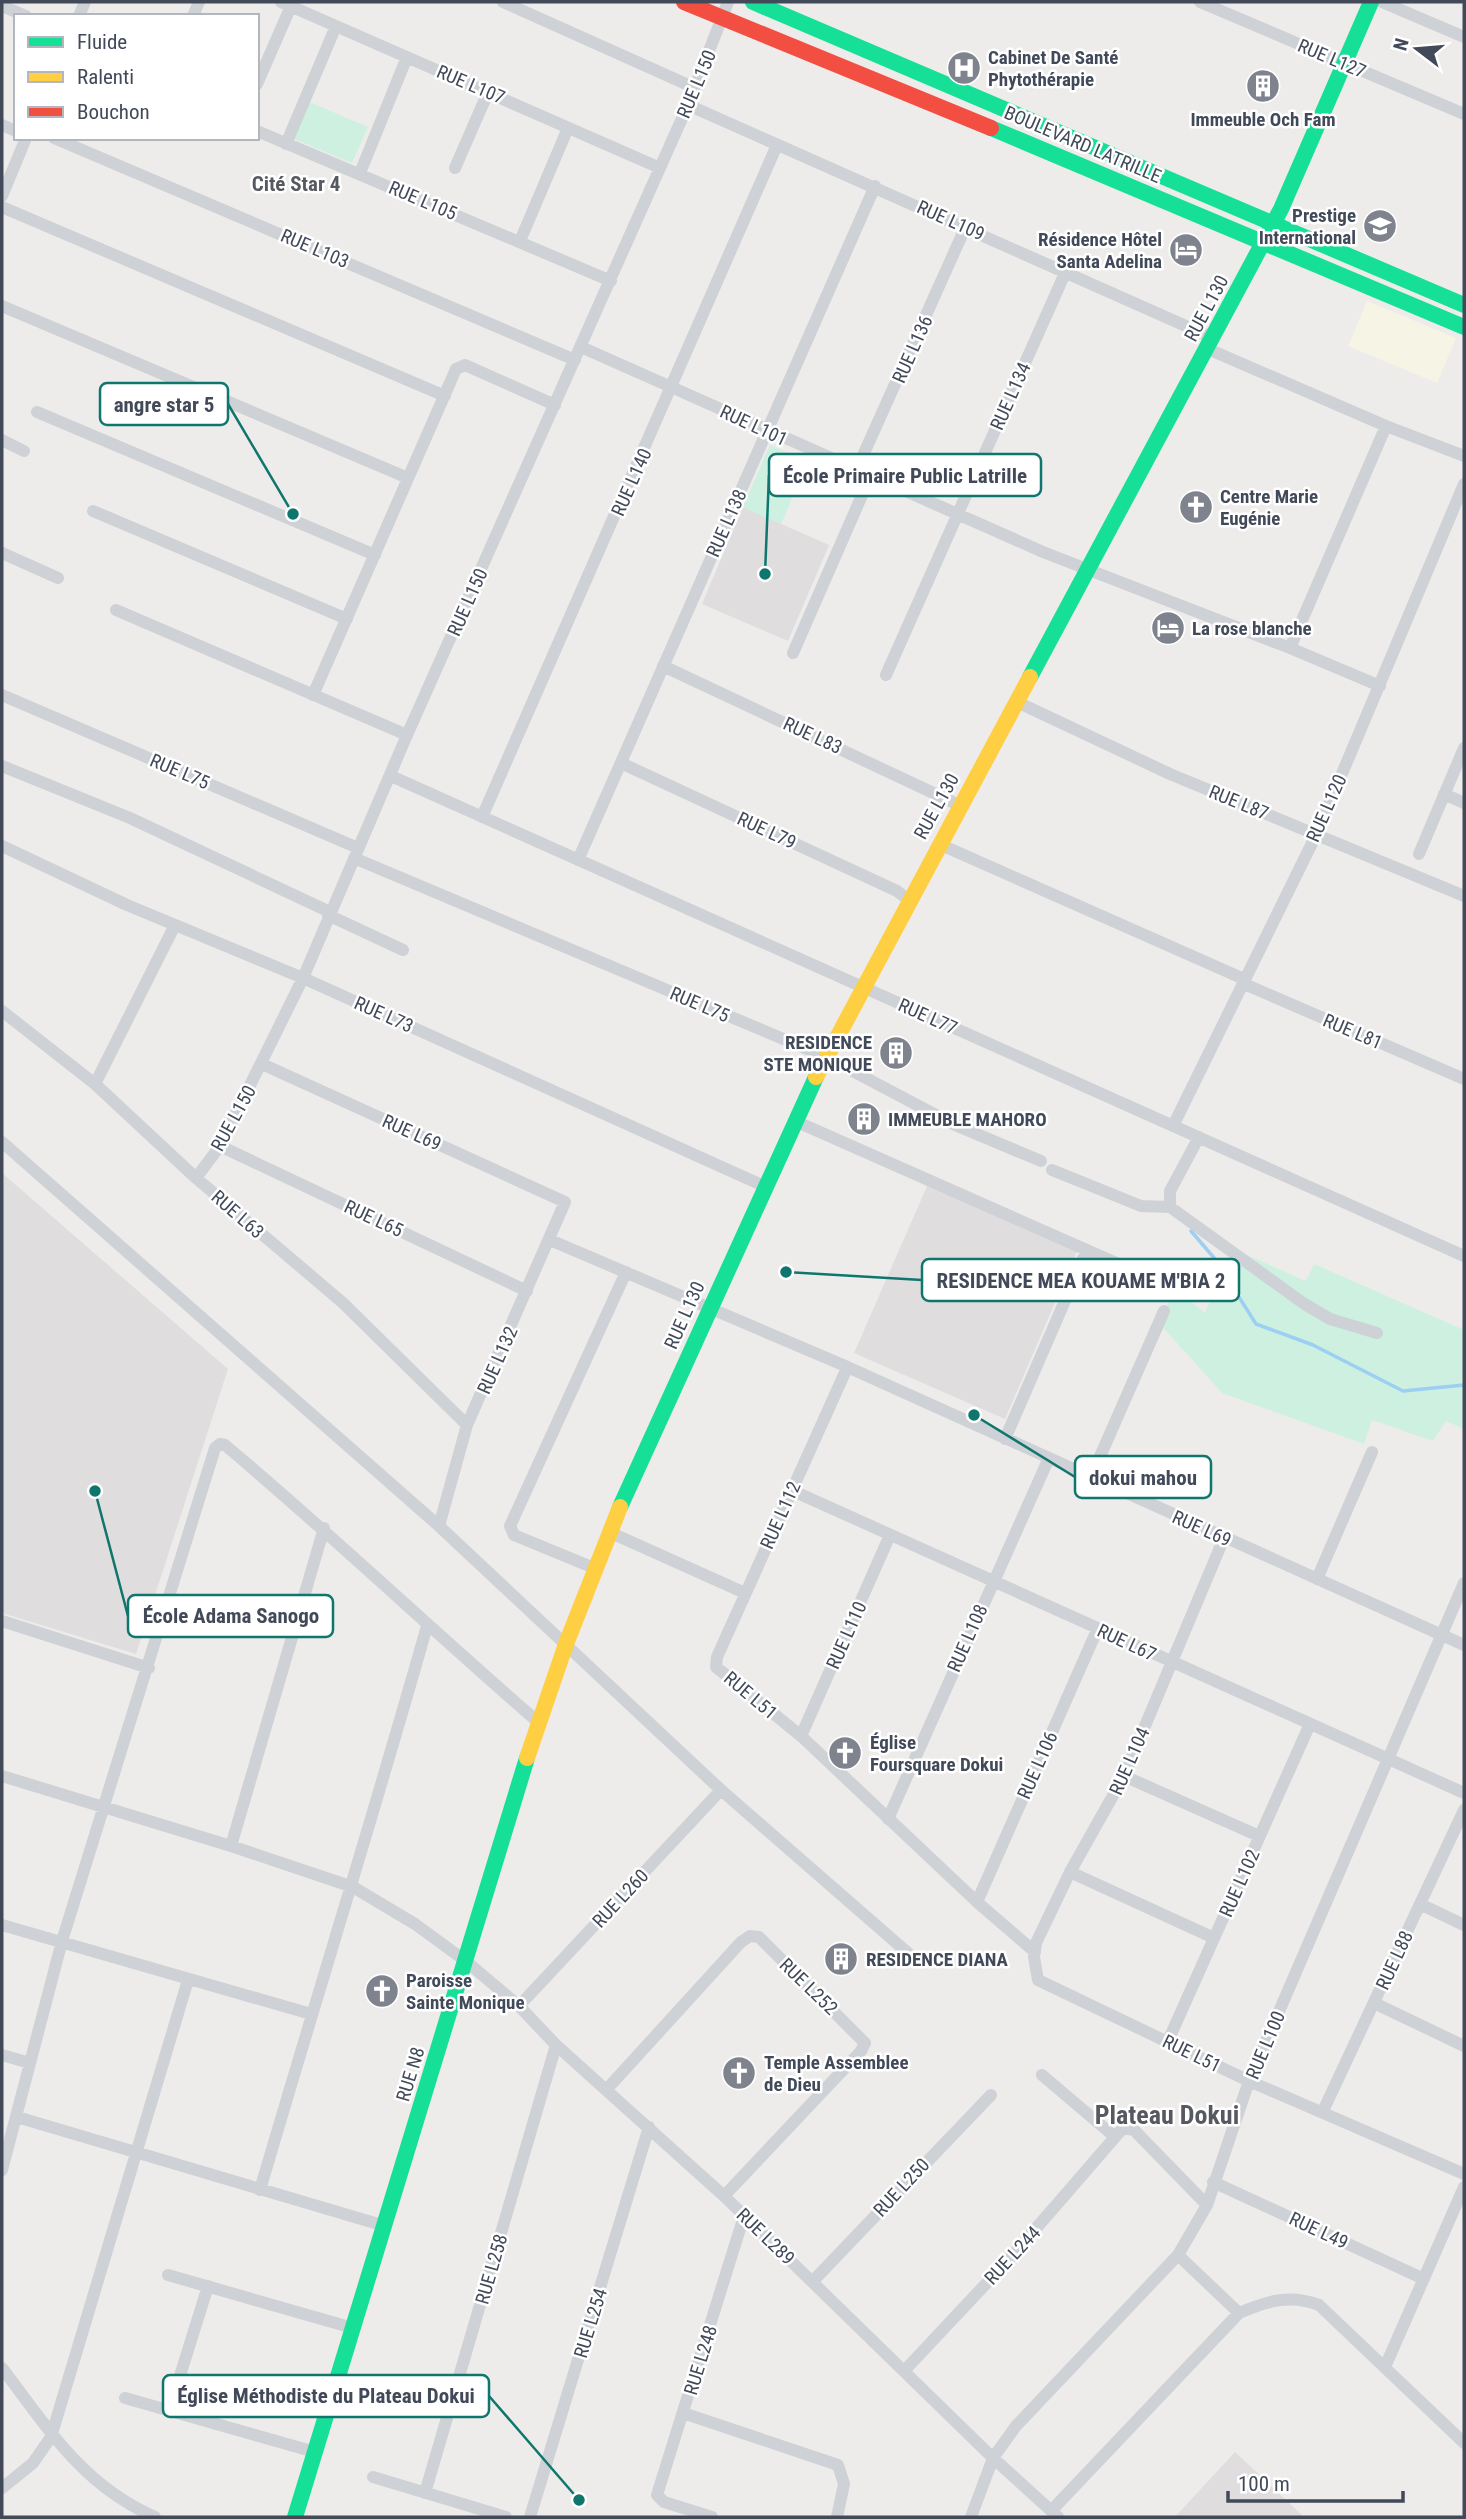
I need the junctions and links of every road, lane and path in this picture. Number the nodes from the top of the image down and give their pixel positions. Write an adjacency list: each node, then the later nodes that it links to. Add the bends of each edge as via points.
1 (503, 2): 17 (street)
2 (684, 2): 11 (street, BOULEVARD LATRILLE)
3 (728, 2): 11 (street, RUE L150)
4 (753, 2): 33 (street, BOULEVARD LATRILLE)
5 (1200, 2): 15 (street, RUE L127)
6 (1371, 2): 15 (street, RUE L130)
7 (1382, 2): 13 (street)
8 (286, 4): 12 (street, RUE L107); 16 (street)
9 (2, 6): 10 (street)
10 (21, 14)
11 (722, 19): 17 (street, RUE L150); 36 (street, BOULEVARD LATRILLE)
12 (336, 26): 14 (street, RUE L107); 25 (street)
13 (1464, 37)
14 (407, 57): 18 (street, RUE L107); 29 (street)
15 (1345, 63): 20 (street, RUE L127); 33 (street, RUE L130)
16 (259, 78)
17 (695, 88): 19 (street, RUE L150)
18 (489, 90): 21 (street, RUE L107); 28 (street)
19 (688, 105): 26 (street, RUE L109); 27 (street, RUE L150)
20 (1464, 114)
21 (568, 128): 27 (street, RUE L107); 35 (street)
22 (259, 132): 25 (street, RUE L105)
23 (25, 140): 31 (street)
24 (59, 140): 44 (street, RUE L103)
25 (286, 144): 29 (street, RUE L105)
26 (777, 145): 30 (street, RUE L109); 45 (street, RUE L140)
27 (660, 168): 38 (street, RUE L150)
28 (455, 169)
29 (360, 173): 35 (street, RUE L105)
30 (875, 186): 34 (street, RUE L109); 50 (street, RUE L138)
31 (2, 196)
32 (2, 208): 46 (street)
33 (1274, 222): 36 (street, RUE L130); 39 (street, BOULEVARD LATRILLE)
34 (966, 226): 37 (street, RUE L109); 54 (street, RUE L136)
35 (520, 241): 38 (street, RUE L105)
36 (1264, 242): 41 (street, BOULEVARD LATRILLE); 42 (street, RUE L130)
37 (1066, 271): 42 (street, RUE L109); 59 (street, RUE L134)
38 (611, 281): 43 (street, RUE L150)
39 (1464, 305)
40 (2, 306): 56 (street)
41 (1464, 327)
42 (1210, 344): 49 (street, RUE L109); 62 (street, RUE L130)
43 (581, 347): 44 (street, RUE L150); 45 (street, RUE L101)
44 (575, 360): 47 (street, RUE L150)
45 (671, 387): 50 (street, RUE L101); 82 (street, RUE L140)
46 (445, 396): 47 (street, via 456,369 465,365); 56 (street)
47 (555, 405): 74 (street, RUE L150)
48 (37, 412): 61 (street)
49 (1386, 426): 53 (street, RUE L109); 66 (street)
50 (767, 430): 54 (street, RUE L101); 68 (street, RUE L138)
51 (2, 440): 52 (street)
52 (24, 451)
53 (1464, 456)
54 (856, 471): 55 (street, RUE L101)
55 (870, 477): 59 (street, RUE L101); 67 (street)
56 (408, 478): 61 (street)
57 (1464, 484): 70 (street, RUE L120)
58 (93, 511): 65 (street)
59 (957, 516): 62 (street, RUE L101); 69 (street, RUE L134)
60 (2, 553): 63 (street)
61 (374, 555): 65 (street)
62 (1089, 569): 66 (street, RUE L101); 73 (street, RUE L130)
63 (58, 578)
64 (116, 610): 72 (street)
65 (346, 619): 72 (street)
66 (1290, 648): 70 (street, RUE L101)
67 (793, 653)
68 (663, 666): 76 (street, RUE L138); 81 (street, RUE L83)
69 (886, 675)
70 (1380, 686): 83 (street, RUE L120)
71 (2, 695): 86 (street, RUE L75)
72 (313, 695): 74 (street)
73 (1017, 702): 81 (street, RUE L130); 83 (street, RUE L87, via 1170,774)
74 (407, 735): 78 (street, RUE L150)
75 (1464, 748): 79 (street)
76 (621, 763): 88 (street, RUE L138); 90 (street, RUE L79)
77 (2, 766): 91 (street, via 130,818)
78 (391, 776): 82 (street, RUE L77); 86 (street, RUE L150)
79 (1444, 794): 80 (street); 87 (street)
80 (1464, 803)
81 (961, 806): 84 (street, RUE L130)
82 (482, 817): 88 (street, RUE L77)
83 (1317, 833): 89 (street, RUE L87); 95 (street, RUE L120)
84 (939, 844): 90 (street, RUE L130); 95 (street, RUE L81)
85 (2, 846): 92 (street, RUE L73)
86 (356, 853): 91 (street, RUE L150); 98 (street, RUE L75)
87 (1419, 854)
88 (578, 860): 96 (street, RUE L77)
89 (1464, 896)
90 (910, 901): 96 (street, RUE L130)
91 (329, 913): 93 (street); 94 (street, RUE L150)
92 (175, 925): 94 (street, RUE L73); 101 (street)
93 (403, 950)
94 (303, 978): 99 (street, RUE L150); 108 (street, RUE L73)
95 (1243, 981): 100 (street, RUE L81); 103 (street, RUE L120)
96 (863, 987): 98 (street, RUE L130); 103 (street, RUE L77)
97 (2, 1011): 101 (street, RUE L63)
98 (826, 1057): 102 (street, RUE L130); 110 (street, RUE L75, via 955,1125 1046,1165 1141,1206)
99 (262, 1064): 106 (street, RUE L150); 109 (street, RUE L69)
100 (1464, 1079)
101 (95, 1084): 107 (street, RUE L63)
102 (795, 1121): 108 (street, RUE L130); 112 (street)
103 (1173, 1126): 104 (street, RUE L77)
104 (1199, 1138): 110 (street, via 1170,1191); 113 (street, RUE L77)
105 (2, 1142): 127 (street)
106 (220, 1146): 107 (street, RUE L150); 116 (street, RUE L65)
107 (197, 1178): 121 (street, RUE L63, via 343,1303)
108 (764, 1186): 117 (street, RUE L130)
109 (562, 1199): 111 (street, RUE L132, via 566,1206)
110 (1170, 1207): 119 (street, via 1303,1303 1330,1319)
111 (550, 1240): 114 (street, RUE L69); 116 (street, RUE L132)
112 (1087, 1250): 115 (street); 122 (street)
113 (1464, 1256)
114 (626, 1272): 117 (street, RUE L69); 132 (street, via 510,1526 514,1535)
115 (1161, 1288)
116 (527, 1291): 121 (street, RUE L132)
117 (710, 1308): 120 (street, RUE L69); 129 (street, RUE L130)
118 (1164, 1311): 125 (street)
119 (1377, 1333)
120 (847, 1368): 122 (street, RUE L69); 126 (street, RUE L112)
121 (467, 1425): 127 (street, RUE L132)
122 (1005, 1439): 124 (street, RUE L69)
123 (1372, 1451): 133 (street)
124 (1049, 1458): 125 (street, RUE L69); 134 (street, RUE L108)
125 (1091, 1478): 131 (street, RUE L69)
126 (791, 1490): 130 (street, RUE L67); 136 (street, RUE L112)
127 (439, 1526): 141 (street)
128 (324, 1528): 138 (street); 145 (street, via 220,1444 215,1448); 158 (street)
129 (609, 1532): 132 (street, RUE L130); 136 (street)
130 (890, 1535): 134 (street, RUE L67); 148 (street, RUE L110)
131 (1224, 1538): 133 (street, RUE L69); 143 (street, RUE L104)
132 (594, 1569): 141 (street, RUE L130)
133 (1317, 1579): 140 (street, RUE L69)
134 (993, 1581): 139 (street, RUE L67); 156 (street, RUE L108)
135 (1464, 1583): 140 (street, RUE L100)
136 (745, 1593): 144 (street, RUE L112)
137 (2, 1621): 145 (street)
138 (427, 1626): 146 (street); 160 (street)
139 (1098, 1628): 143 (street, RUE L67); 161 (street, RUE L106)
140 (1441, 1634): 142 (street, RUE L69); 149 (street, RUE L100)
141 (566, 1644): 146 (street, RUE N8); 152 (street)
142 (1464, 1645)
143 (1170, 1662): 147 (street, RUE L67); 151 (street, RUE L104)
144 (716, 1664): 148 (street, RUE L51)
145 (149, 1668): 154 (street)
146 (538, 1722): 169 (street, RUE N8)
147 (1310, 1724): 149 (street, RUE L67); 157 (street, RUE L102)
148 (801, 1736): 156 (street, RUE L51)
149 (1387, 1758): 153 (street, RUE L67); 181 (street, RUE L100)
150 (2, 1776): 154 (street, RUE L289)
151 (1124, 1776): 157 (street); 159 (street, RUE L104)
152 (721, 1790): 168 (street); 173 (street, RUE L260)
153 (1464, 1793)
154 (103, 1805): 158 (street, RUE L289); 166 (street)
155 (1464, 1810): 162 (street, RUE L88)
156 (887, 1819): 161 (street, RUE L51)
157 (1259, 1836): 165 (street, RUE L102)
158 (232, 1846): 160 (street, RUE L289)
159 (1070, 1872): 165 (street); 167 (street, RUE L104)
160 (353, 1887): 169 (street, RUE L289); 174 (street)
161 (977, 1902): 167 (street, RUE L51)
162 (1420, 1904): 164 (street); 172 (street, RUE L88)
163 (2, 1925): 166 (street)
164 (1464, 1925)
165 (1214, 1938): 175 (street, RUE L102)
166 (62, 1941): 170 (street); 179 (street)
167 (1035, 1952): 171 (street, RUE L104)
168 (916, 1961)
169 (467, 1962): 173 (street, RUE L289); 197 (street, RUE N8)
170 (188, 1980): 174 (street); 188 (street)
171 (1038, 1980): 175 (street, RUE L51)
172 (1374, 2003): 177 (street); 184 (street, RUE L88)
173 (519, 2006): 176 (street, RUE L289)
174 (311, 2014): 193 (street)
175 (1168, 2041): 181 (street, RUE L51)
176 (556, 2045): 182 (street, RUE L289); 217 (street, RUE L258)
177 (1464, 2046)
178 (2, 2055): 179 (street)
179 (30, 2063): 185 (street)
180 (1042, 2075): 187 (street)
181 (1249, 2081): 184 (street, RUE L51); 191 (street, RUE L100)
182 (607, 2089): 186 (street, RUE L289); 194 (street, RUE L252, via 741,1942 759,1937 864,2043)
183 (991, 2095): 201 (street, RUE L250)
184 (1323, 2111): 190 (street, RUE L51)
185 (17, 2117): 188 (street); 189 (street)
186 (649, 2127): 194 (street, RUE L289); 222 (street, RUE L254)
187 (1115, 2137): 195 (street, via 1126,2127 1134,2130); 207 (street, RUE L244)
188 (136, 2151): 193 (street); 211 (street)
189 (2, 2170)
190 (1464, 2174)
191 (1213, 2182): 195 (street, RUE L100); 200 (street, RUE L49)
192 (1464, 2187): 200 (street)
193 (260, 2190): 197 (street)
194 (724, 2196): 196 (street, RUE L289)
195 (1207, 2205): 198 (street, RUE L100)
196 (744, 2216): 201 (street, RUE L289); 210 (street, RUE L248)
197 (385, 2226): 204 (street, RUE N8)
198 (1178, 2255): 203 (street); 214 (street, RUE L100, via 1016,2426)
199 (168, 2275): 202 (street)
200 (1424, 2279): 205 (street)
201 (813, 2281): 207 (street, RUE L289)
202 (208, 2286): 204 (street); 209 (street)
203 (1238, 2313): 205 (street, via 1269,2300 1288,2298 1320,2305); 218 (street)
204 (353, 2328): 213 (street, RUE N8)
205 (1385, 2367): 212 (street)
206 (2, 2368): 211 (street)
207 (905, 2370): 214 (street, RUE L289)
208 (125, 2398): 209 (street)
209 (169, 2411): 213 (street)
210 (683, 2413): 223 (street, RUE L248, via 657,2495 664,2502); 224 (street, via 838,2465 844,2484)
211 (51, 2437): 216 (street, via 33,2463); 219 (street, via 105,2490)
212 (1464, 2443)
213 (315, 2452): 220 (street, RUE N8)
214 (993, 2458): 218 (street, RUE L289); 225 (street, RUE L100)
215 (373, 2477): 217 (street)
216 (2, 2488)
217 (425, 2493): 221 (street)
218 (1055, 2514)
219 (155, 2517)
220 (295, 2517)
221 (506, 2517)
222 (530, 2517)
223 (712, 2517)
224 (837, 2517)
225 (971, 2517)

